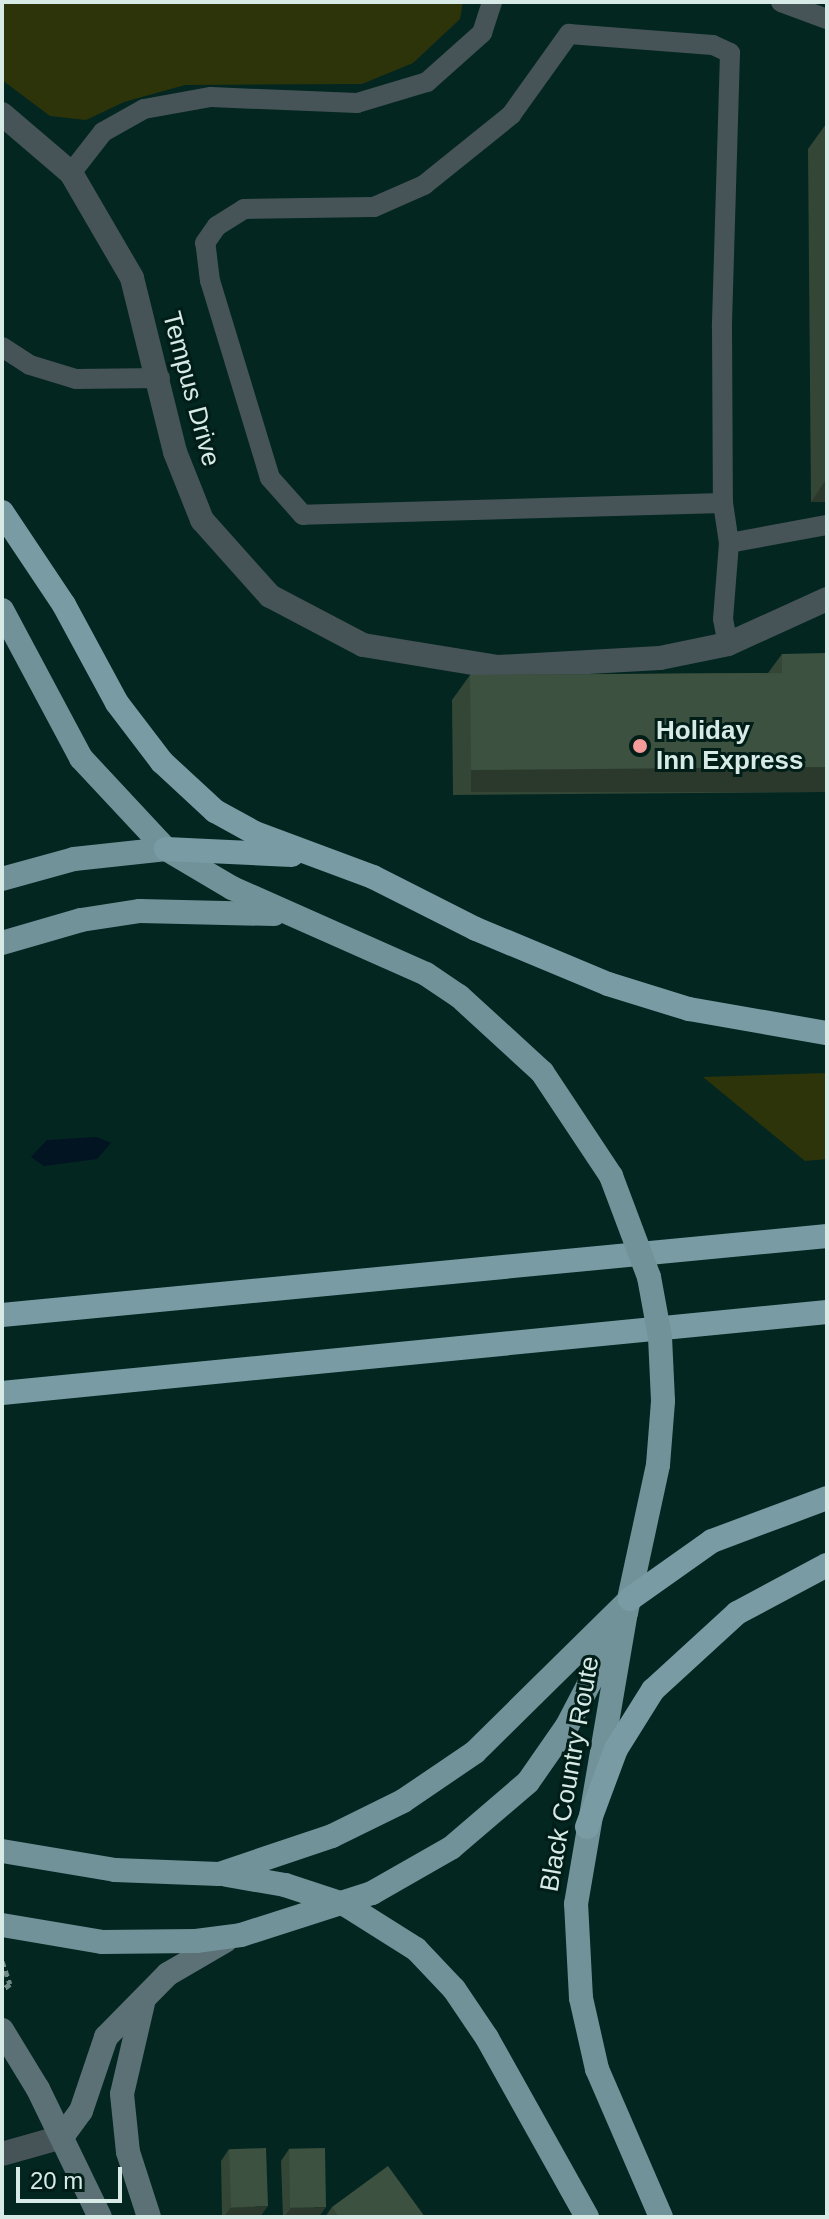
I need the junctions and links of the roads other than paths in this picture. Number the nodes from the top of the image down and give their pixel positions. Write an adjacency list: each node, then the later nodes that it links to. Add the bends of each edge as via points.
1 (492, 2): 5 (lane, via 482,33 427,82 357,103 211,97 144,109 103,132)
2 (781, 2): 3 (lane)
3 (827, 19)
4 (2, 114): 5 (street, Tempus Drive)
5 (71, 173): 7 (street, Tempus Drive, via 132,278)
6 (2, 347): 7 (lane, via 30,365 76,379)
7 (160, 378): 14 (street, Tempus Drive, via 175,452 202,520 270,596 363,645 498,667 660,658)
8 (723, 503): 8 (lane, via 730,53 713,45 569,34 511,115 424,185 374,207 244,209 217,226 205,243 210,281 270,478 303,515); 11 (lane)
9 (2, 512): 16 (highway, via 64,605 117,703 162,762 215,811)
10 (827, 525): 11 (lane)
11 (729, 543): 14 (lane, via 723,619)
12 (827, 599): 14 (street, Tempus Drive)
13 (2, 610): 15 (highway, via 81,758)
14 (728, 644)
15 (166, 849): 16 (highway); 17 (highway, via 74,859); 18 (highway, via 232,888)
16 (312, 856): 20 (highway, via 373,877 476,929 608,984 689,1009)
17 (2, 879)
18 (308, 919): 19 (highway, via 211,909 152,910 81,920); 27 (highway, bridge, via 426,974 492,1023 563,1098 611,1176 649,1277 660,1337 663,1401 658,1465)
19 (2, 943)
20 (827, 1033)
21 (827, 1236): 23 (highway)
22 (827, 1312): 24 (highway)
23 (2, 1315)
24 (2, 1393)
25 (827, 1498): 27 (highway, via 712,1541)
26 (827, 1565): 28 (highway, via 737,1613 653,1690 616,1749)
27 (628, 1606): 28 (highway, Black Country Route); 30 (highway, via 514,1716 440,1778 332,1836); 31 (highway, via 567,1726 528,1782 451,1848)
28 (587, 1827): 41 (highway, Black Country Route, via 576,1904 588,2034 613,2111)
29 (2, 1851): 30 (highway, via 101,1868)
30 (219, 1874): 31 (highway, via 285,1885)
31 (346, 1905): 33 (highway); 40 (highway, via 397,1933 454,1989)
32 (2, 1925): 33 (highway, via 66,1939 133,1943)
33 (241, 1935): 34 (main road, via 202,1950)
34 (145, 1996): 36 (main road, via 106,2037 81,2111); 39 (main road, via 122,2094 128,2152)
35 (2, 2030): 36 (main road)
36 (62, 2137): 37 (street); 38 (main road)
37 (2, 2154)
38 (100, 2217)
39 (149, 2217)
40 (587, 2217)
41 (661, 2217)

